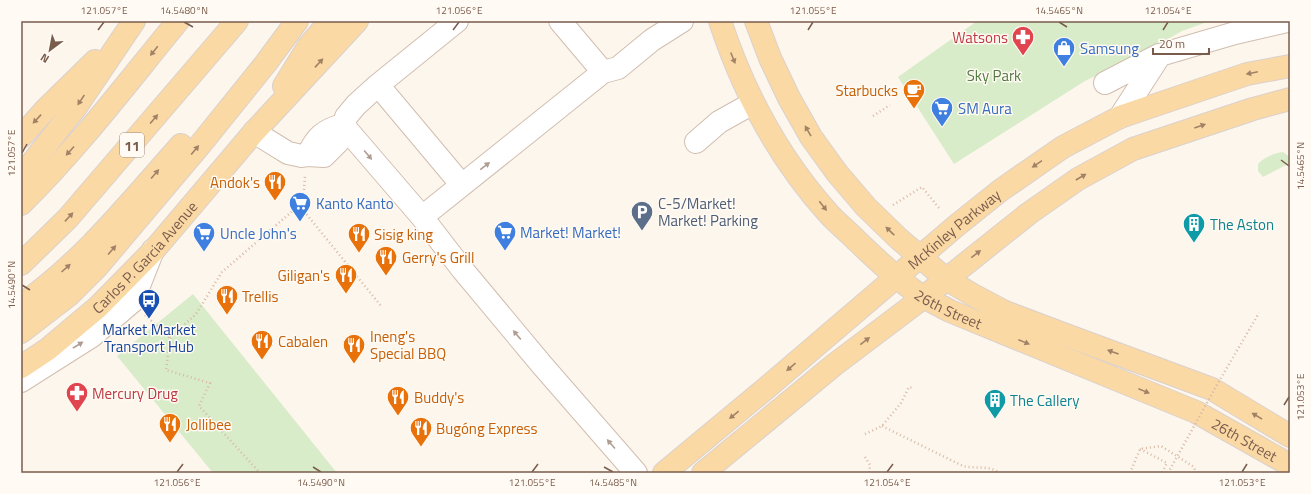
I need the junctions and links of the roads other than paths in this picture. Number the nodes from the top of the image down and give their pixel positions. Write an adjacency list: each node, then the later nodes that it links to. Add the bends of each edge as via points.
1 (134, 21): 25 (main road, one-way to 25); 27 (main road, one-way to 27, via 76,107)
2 (178, 21): 29 (main road, one-way to 29, via 85,135)
3 (237, 21): 33 (main road, 11, one-way to 3, via 68,218)
4 (289, 21): 37 (main road, one-way to 4, via 84,252 132,201 252,60)
5 (297, 21): 38 (main road, one-way to 5, via 69,295 97,267 200,145)
6 (330, 21): 24 (main road, Carlos P. Garcia Avenue, via 308,48)
7 (357, 21): 24 (main road, Carlos P. Garcia Avenue, one-way to 7)
8 (560, 21): 17 (lane)
9 (682, 21): 14 (lane)
10 (720, 21): 21 (main road, 26th Street, one-way to 21)
11 (756, 21): 32 (main road, 26th Street, one-way to 11, via 866,207 811,137 786,92)
12 (1287, 21): 15 (lane)
13 (452, 26): 19 (lane)
14 (653, 31): 17 (lane, via 618,68)
15 (1160, 55): 18 (lane); 22 (lane)
16 (1290, 66): 22 (main road, McKinley Parkway, one-way to 22, via 1247,74)
17 (603, 72): 28 (lane, one-way to 17)
18 (1105, 83)
19 (378, 85): 23 (lane, via 356,105); 28 (lane)
20 (1290, 99): 35 (main road, one-way to 20, via 1028,214 1078,179 1133,149)
21 (756, 108): 26 (lane, via 719,122); 34 (main road, 26th Street, one-way to 34, via 787,160 828,213 876,260)
22 (1120, 117): 32 (main road, McKinley Parkway, one-way to 32, via 1063,147 1000,190)
23 (343, 125): 24 (lane, via 329,129 313,143 308,155 302,156 288,152); 30 (lane, one-way to 30)
24 (254, 132): 31 (main road, Carlos P. Garcia Avenue)
25 (21, 137)
26 (699, 146)
27 (21, 177)
28 (462, 184): 30 (lane)
29 (21, 204)
30 (422, 217): 43 (lane, one-way to 30, via 542,365)
31 (154, 250): 39 (main road, Carlos P. Garcia Avenue, via 98,307 48,349); 40 (lane, one-way to 31, via 92,336 133,301)
32 (920, 257): 34 (main road, McKinley Parkway); 35 (main road, 26th Street)
33 (21, 264)
34 (898, 277): 36 (main road, 26th Street); 44 (main road, McKinley Parkway, one-way to 44)
35 (946, 279): 36 (main road); 41 (main road, 26th Street, one-way to 35, via 1212,389 1005,312)
36 (924, 297): 42 (main road, 26th Street, one-way to 42, via 950,311 1196,412); 45 (main road, one-way to 36, via 834,365)
37 (29, 300)
38 (21, 332)
39 (21, 367)
40 (21, 381)
41 (1290, 436)
42 (1290, 465)
43 (636, 473)
44 (664, 473)
45 (703, 473)

